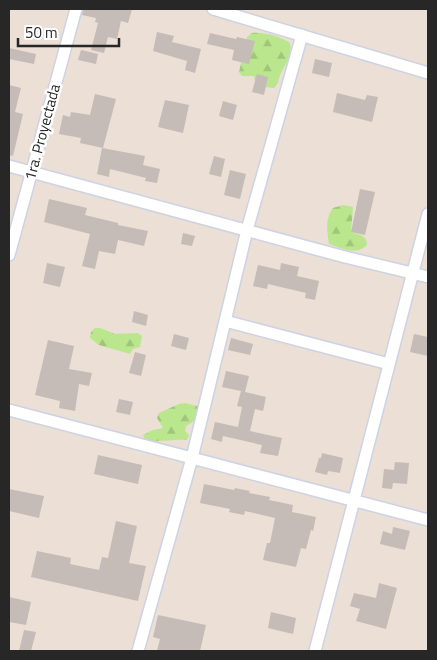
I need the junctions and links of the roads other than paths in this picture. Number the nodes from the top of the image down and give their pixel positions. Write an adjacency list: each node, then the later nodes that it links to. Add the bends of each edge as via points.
1 (76, 9): 6 (street, 1ra. Proyectada)
2 (213, 9): 3 (street)
3 (302, 35): 4 (street); 8 (street)
4 (428, 73)
5 (9, 166): 6 (street)
6 (31, 172): 8 (street); 9 (street, 1ra. Proyectada)
7 (428, 214): 10 (street)
8 (247, 230): 10 (street); 12 (street)
9 (9, 255)
10 (412, 273): 11 (street); 13 (street)
11 (428, 277)
12 (225, 321): 13 (street); 15 (street)
13 (389, 364): 16 (street)
14 (9, 410): 15 (street)
15 (192, 458): 16 (street); 18 (street)
16 (355, 501): 17 (street); 19 (street)
17 (428, 520)
18 (138, 651)
19 (315, 651)

